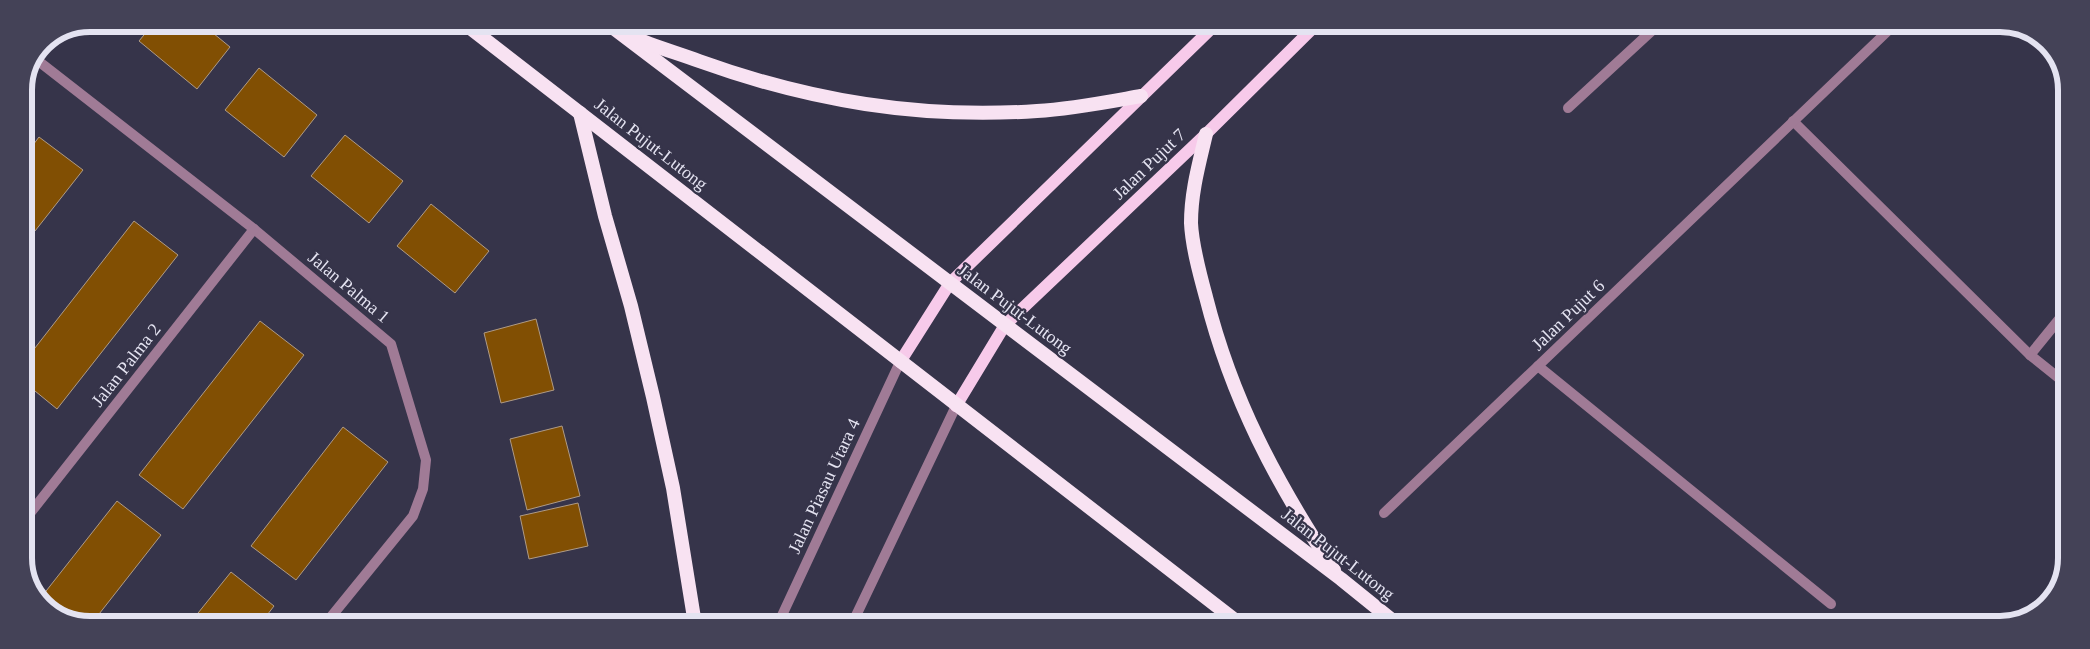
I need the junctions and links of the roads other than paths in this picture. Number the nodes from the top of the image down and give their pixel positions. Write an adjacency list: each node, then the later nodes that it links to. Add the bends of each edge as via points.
1 (475, 32): 11 (highway, Jalan Pujut-Lutong)
2 (618, 32): 15 (highway, Jalan Pujut-Lutong)
3 (622, 32): 9 (highway, via 743,77 839,101 889,108 938,112 1038,111)
4 (1209, 32): 9 (main road)
5 (1309, 32): 13 (main road, Jalan Pujut 7)
6 (1650, 32): 10 (street)
7 (1886, 32): 12 (street, Jalan Pujut 6)
8 (40, 62): 14 (street, Jalan Palma 1)
9 (1142, 96): 15 (main road)
10 (1568, 108)
11 (580, 113): 19 (highway, Jalan Pujut-Lutong); 28 (highway, via 653,397 673,488)
12 (1794, 121): 18 (street); 20 (street, Jalan Pujut 6)
13 (1206, 134): 17 (main road, Jalan Pujut 7); 25 (highway, via 1193,188 1191,225 1213,326 1248,422 1271,468)
14 (254, 229): 23 (street, Jalan Palma 2); 27 (street, Jalan Palma 1, via 391,344 426,460 423,489 413,516)
15 (950, 283): 17 (highway, Jalan Pujut-Lutong); 19 (main road)
16 (2057, 321): 18 (street)
17 (1005, 325): 22 (main road, Jalan Pujut 7); 25 (highway, Jalan Pujut-Lutong)
18 (2030, 355): 21 (street)
19 (900, 362): 22 (highway, Jalan Pujut-Lutong); 29 (street, Jalan Piasau Utara 4)
20 (1538, 366): 24 (street); 26 (street, Jalan Pujut 6)
21 (2058, 377)
22 (956, 406): 30 (street); 31 (highway, Jalan Pujut-Lutong)
23 (33, 510)
24 (1384, 513)
25 (1341, 579): 32 (highway, Jalan Pujut-Lutong)
26 (1831, 604)
27 (332, 616)
28 (694, 616)
29 (782, 616)
30 (856, 616)
31 (1230, 616)
32 (1388, 616)

